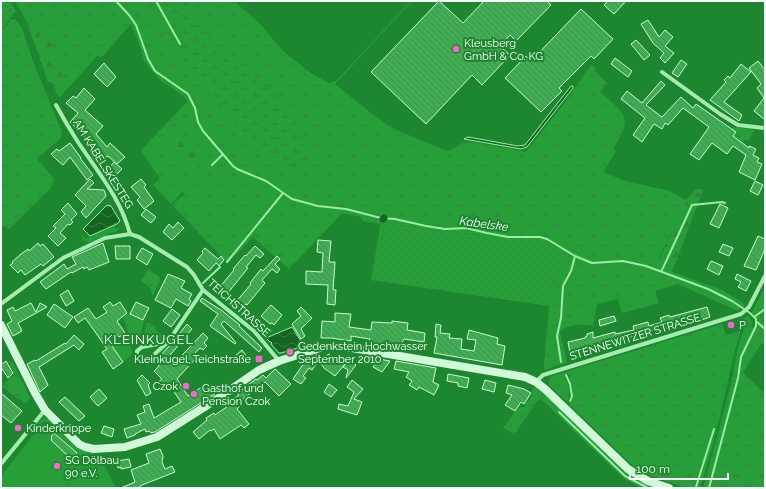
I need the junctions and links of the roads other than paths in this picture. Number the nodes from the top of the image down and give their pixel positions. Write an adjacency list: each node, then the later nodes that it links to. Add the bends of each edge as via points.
1 (662, 72): 3 (street, via 738,125)
2 (56, 105): 4 (street, AM KABELSKESTEG, via 108,186 126,218)
3 (765, 128)
4 (130, 234): 6 (street, TEICHSTRASSE, via 187,267); 7 (street, via 105,238 74,252)
5 (765, 276): 11 (street, STENNEWITZER STRASSE, via 749,307 742,313 543,375)
6 (203, 290): 9 (street); 10 (street, TEICHSTRASSE, via 254,331)
7 (1, 304)
8 (1, 325): 12 (street)
9 (168, 342): 9 (street, via 142,347 137,351 137,357 147,361)
10 (279, 361): 11 (street, via 323,347 340,346 525,377); 12 (street, via 256,372 217,400 157,437 125,447 85,447)
11 (536, 382): 14 (street, via 628,469 648,481)
12 (45, 410): 13 (street)
13 (1, 464)
14 (669, 488)

